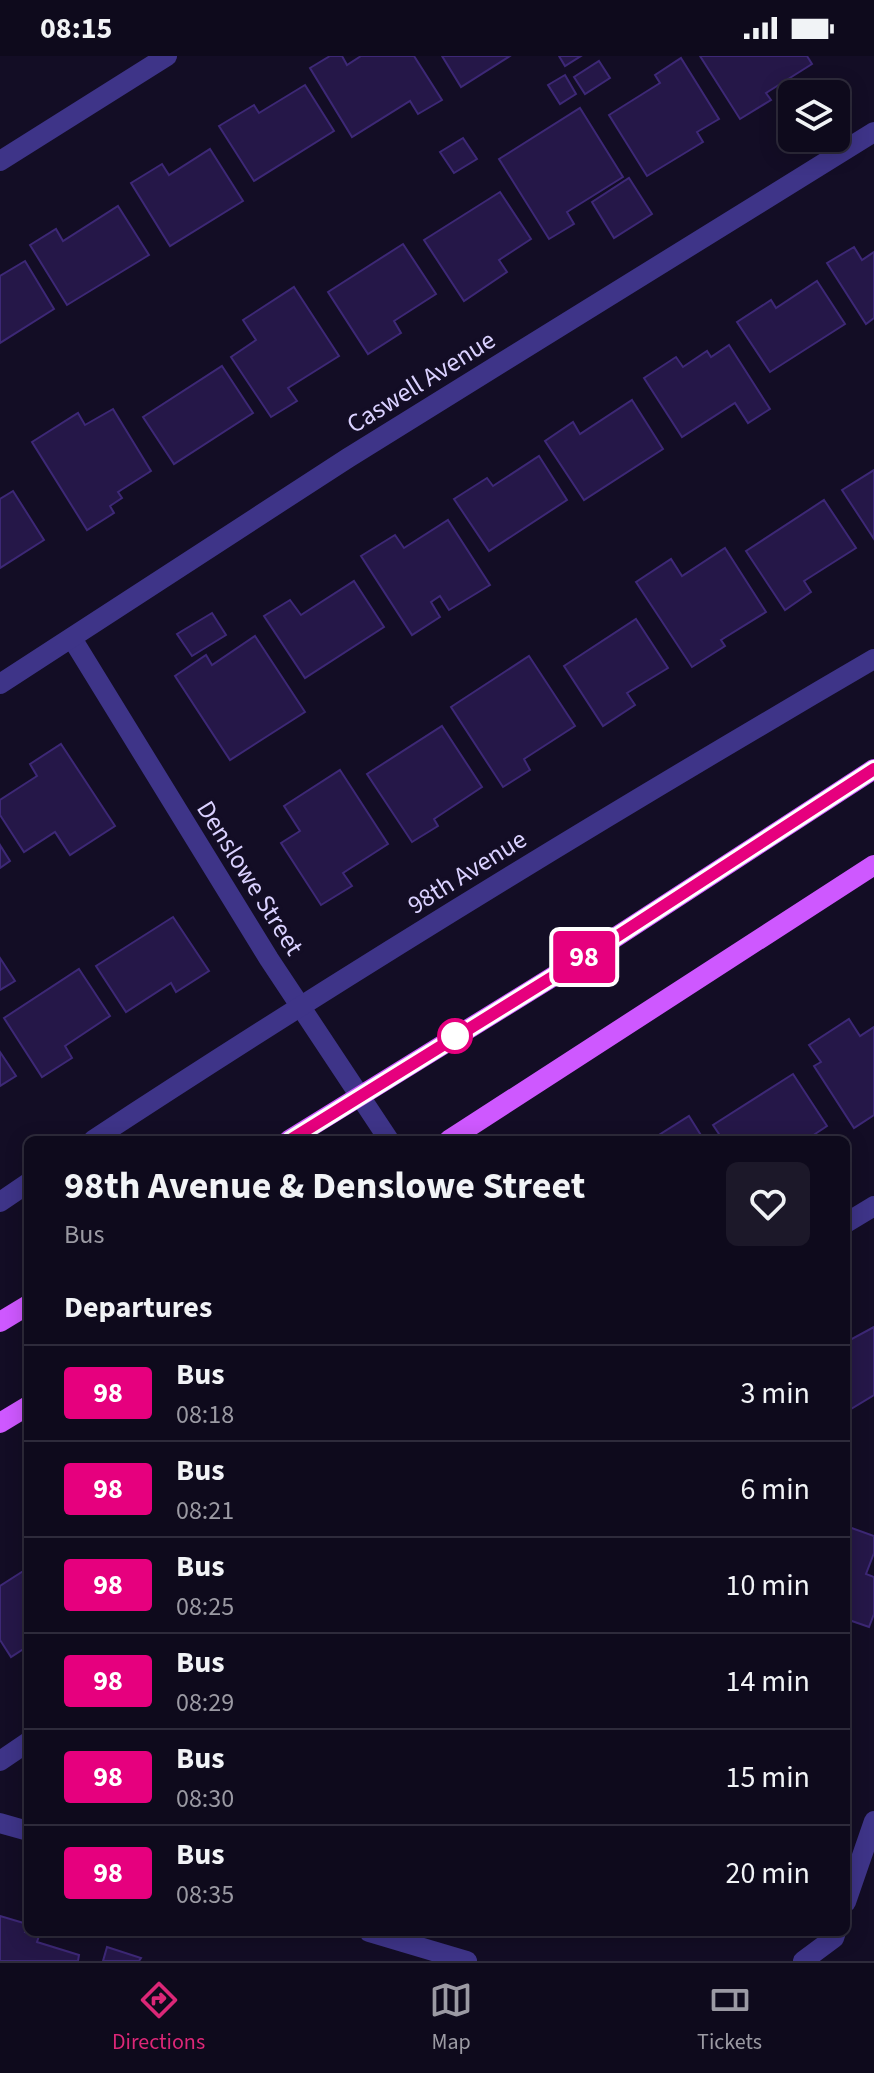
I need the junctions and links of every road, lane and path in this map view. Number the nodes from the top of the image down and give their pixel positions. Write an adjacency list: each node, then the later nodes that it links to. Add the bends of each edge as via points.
1 (167, 56): 3 (street)
2 (874, 132): 4 (street, Caswell Avenue, via 348,458)
3 (0, 161)
4 (73, 640): 6 (street, Caswell Avenue); 9 (street, Denslowe Street)
5 (874, 659): 9 (street, 98th Avenue)
6 (0, 684)
7 (874, 769): 10 (main road, via 596,950)
8 (874, 865): 14 (main road)
9 (301, 1005): 10 (street, Denslowe Street); 11 (street, 98th Avenue)
10 (359, 1095): 12 (main road); 13 (street, Denslowe Street)
11 (99, 1136)
12 (295, 1136)
13 (386, 1136)
14 (455, 1136)
15 (24, 1186): 16 (street)
16 (0, 1202)
17 (874, 1206): 18 (street)
18 (850, 1221)
19 (24, 1307): 20 (main road)
20 (0, 1322)
21 (24, 1408): 22 (main road)
22 (0, 1423)
23 (24, 1745): 24 (street)
24 (0, 1761)
25 (874, 1821): 28 (street)
26 (0, 1823): 27 (street)
27 (24, 1830)
28 (850, 1890)
29 (383, 1936): 31 (street)
30 (835, 1936): 32 (street)
31 (467, 1961)
32 (803, 1961)

